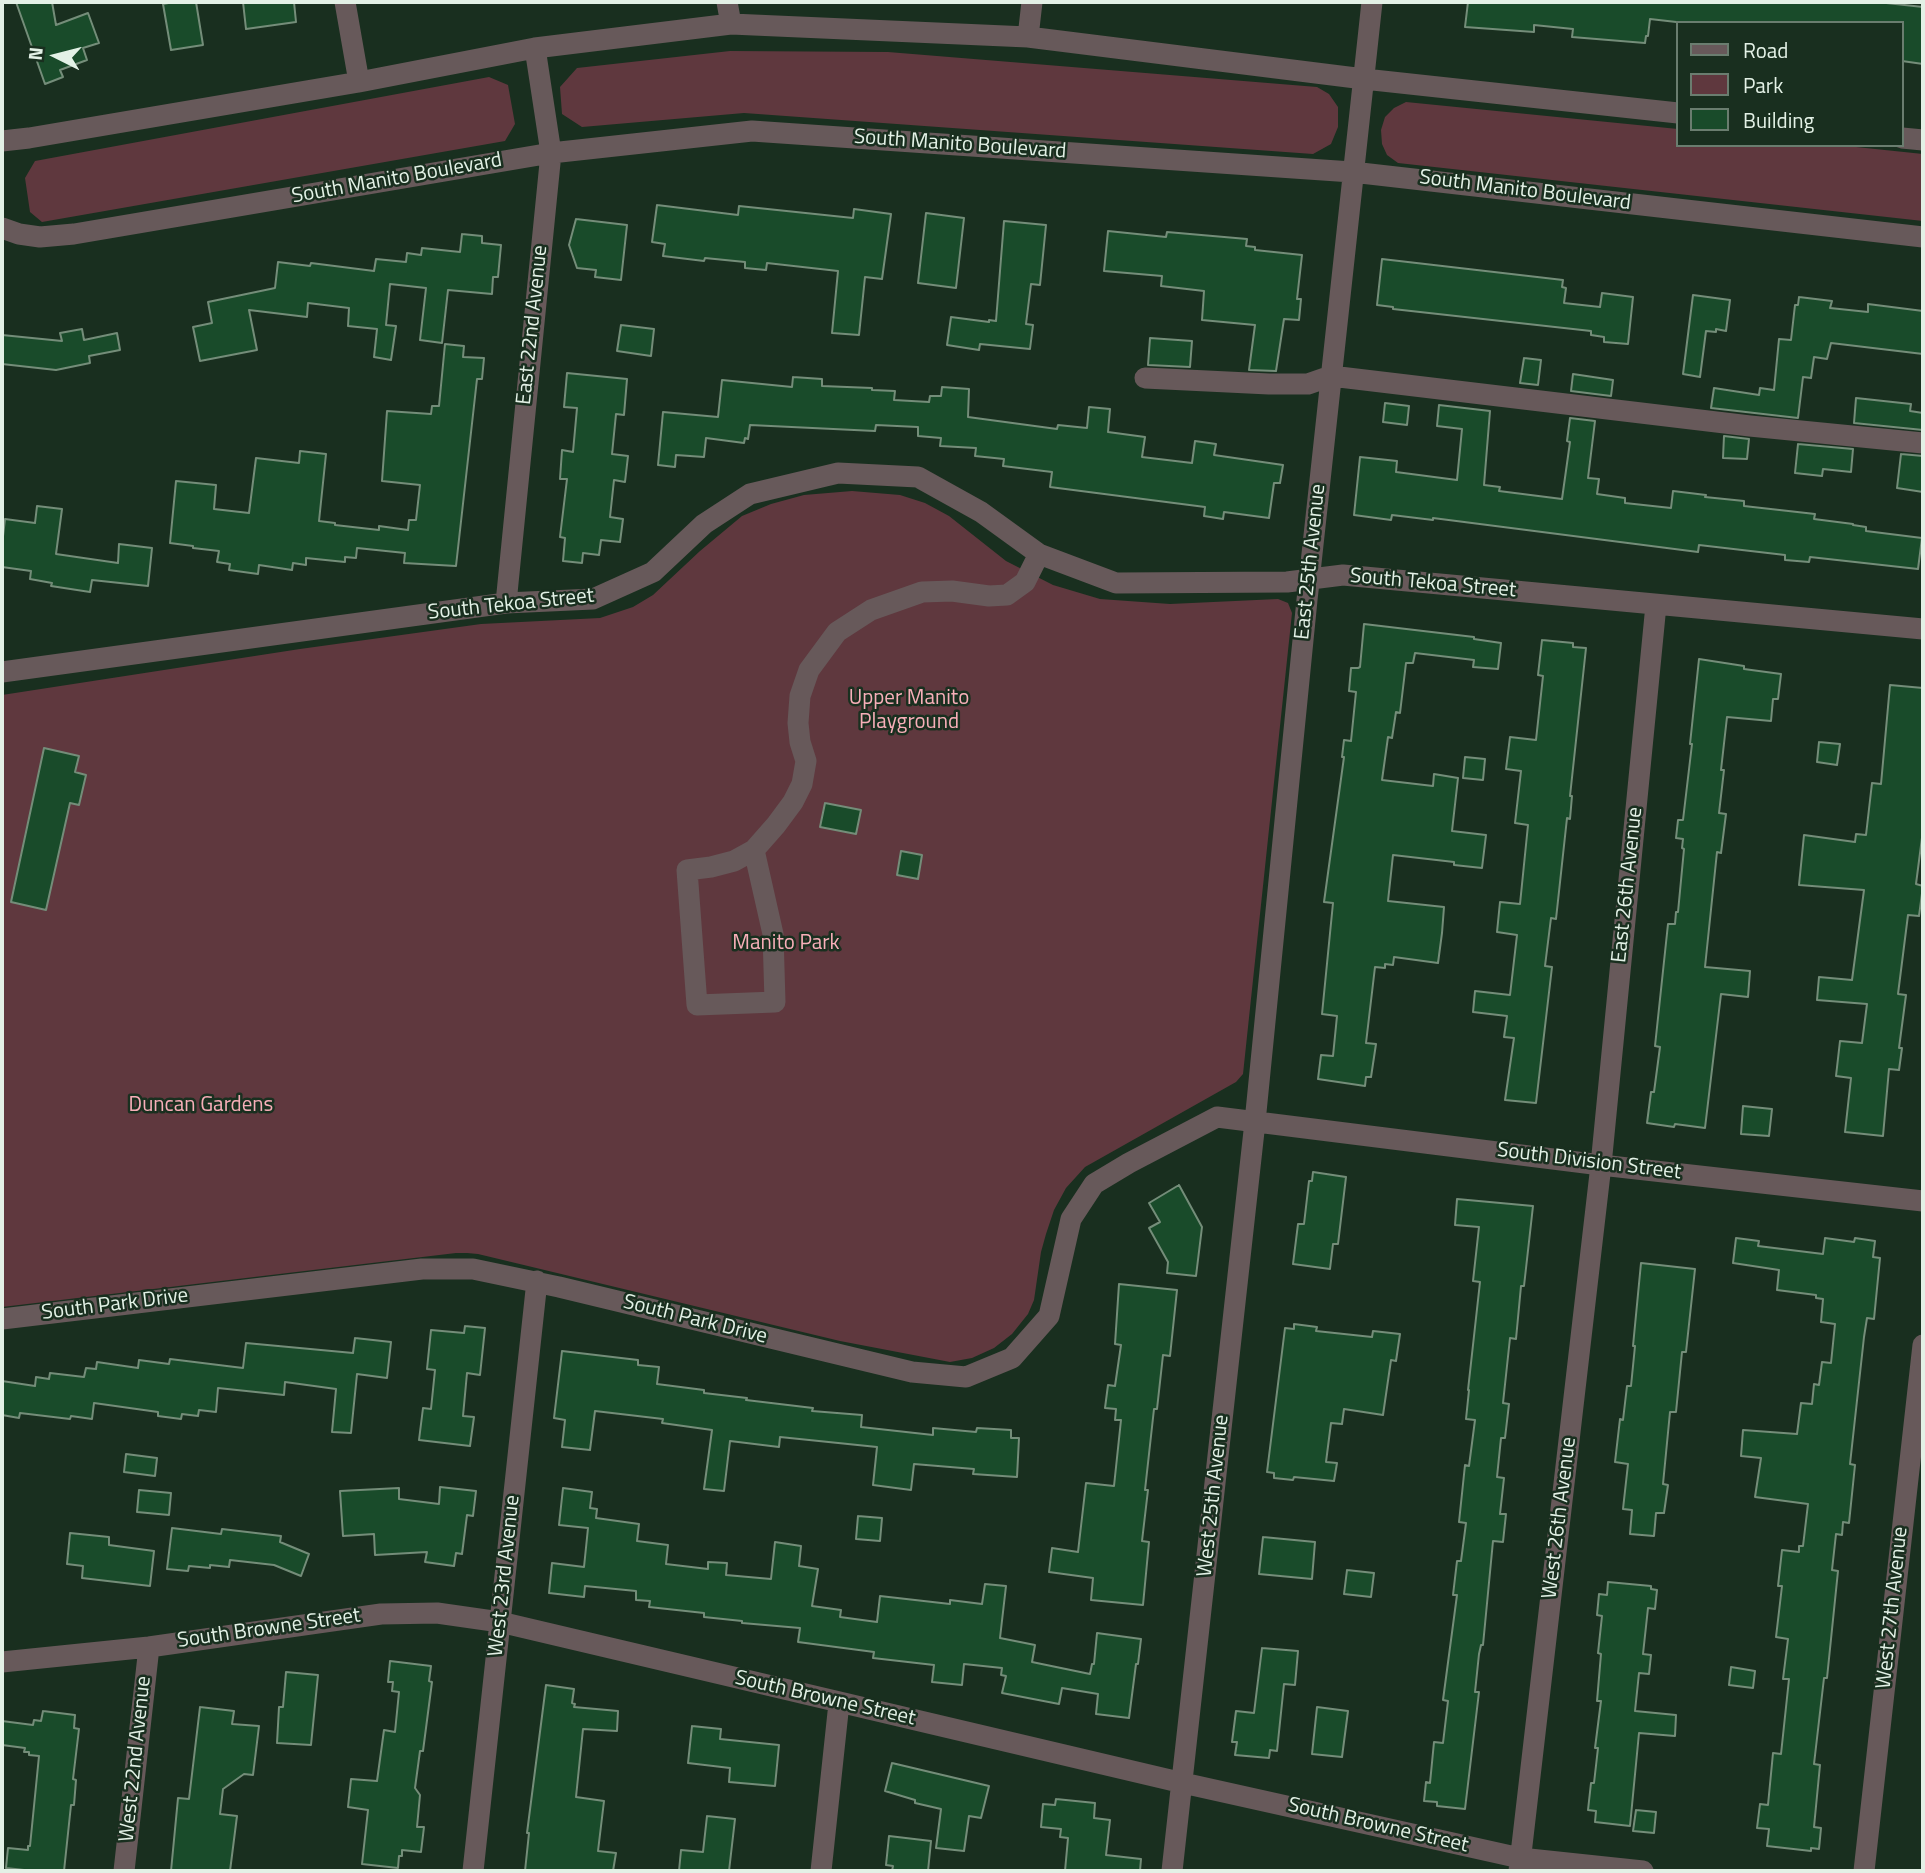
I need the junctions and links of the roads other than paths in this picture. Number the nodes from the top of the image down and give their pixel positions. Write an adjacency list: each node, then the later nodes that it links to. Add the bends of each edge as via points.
1 (345, 2): 9 (street)
2 (727, 2): 5 (street)
3 (1032, 2): 6 (street)
4 (1372, 2): 8 (street, East 25th Avenue)
5 (731, 24): 6 (street); 7 (street)
6 (1028, 37): 8 (street)
7 (535, 48): 9 (street); 14 (street, East 22nd Avenue)
8 (1364, 79): 10 (street); 15 (street, East 25th Avenue)
9 (359, 82): 13 (street)
10 (1676, 113)
11 (1904, 138): 12 (street)
12 (1923, 140)
13 (2, 141)
14 (551, 153): 15 (street, South Manito Boulevard, via 752,131); 16 (street, South Manito Boulevard, via 74,234 40,237); 23 (street, East 22nd Avenue)
15 (1352, 172): 17 (street, South Manito Boulevard); 18 (street, East 25th Avenue)
16 (2, 228)
17 (1923, 237)
18 (1331, 376): 19 (street, via 1308,384); 20 (street); 22 (street, East 25th Avenue)
19 (1146, 378)
20 (1923, 443)
21 (1039, 554): 22 (street, South Tekoa Street, via 1116,583); 23 (street, South Tekoa Street, via 981,512 918,477 838,473 750,494 704,524 653,572 593,599); 27 (street, via 1025,582 1007,595 922,592 871,610 837,632 809,670 800,696 798,723 806,761 802,784)
22 (1310, 578): 24 (street, South Tekoa Street, via 1343,575); 28 (street, East 25th Avenue)
23 (506, 603): 26 (street, South Tekoa Street)
24 (1656, 605): 25 (street, South Tekoa Street); 29 (street, East 26th Avenue)
25 (1923, 629)
26 (2, 672)
27 (754, 850): 27 (street, via 734,861 687,870 697,1005 775,1002 773,934)
28 (1255, 1122): 29 (street, South Division Street); 31 (street, South Park Drive, via 1217,1117 1094,1184 1070,1219 1049,1316 1012,1358 966,1377 912,1372); 38 (street, West 25th Avenue)
29 (1601, 1165): 30 (street, South Division Street); 39 (street, West 26th Avenue)
30 (1923, 1201)
31 (537, 1282): 32 (street, South Park Drive, via 473,1269 422,1269); 34 (street, West 23rd Avenue)
32 (2, 1319)
33 (1923, 1345): 45 (street, West 27th Avenue)
34 (500, 1622): 35 (street, South Browne Street, via 437,1613 381,1614); 37 (street, South Browne Street); 41 (street, West 23rd Avenue)
35 (149, 1647): 36 (street, South Browne Street); 40 (street, West 22nd Avenue)
36 (2, 1662)
37 (839, 1703): 38 (street, South Browne Street); 42 (street)
38 (1183, 1783): 39 (street, South Browne Street); 43 (street, West 25th Avenue)
39 (1519, 1865): 44 (street, South Browne Street)
40 (124, 1871)
41 (473, 1871)
42 (821, 1871)
43 (1172, 1871)
44 (1643, 1871)
45 (1864, 1871)

